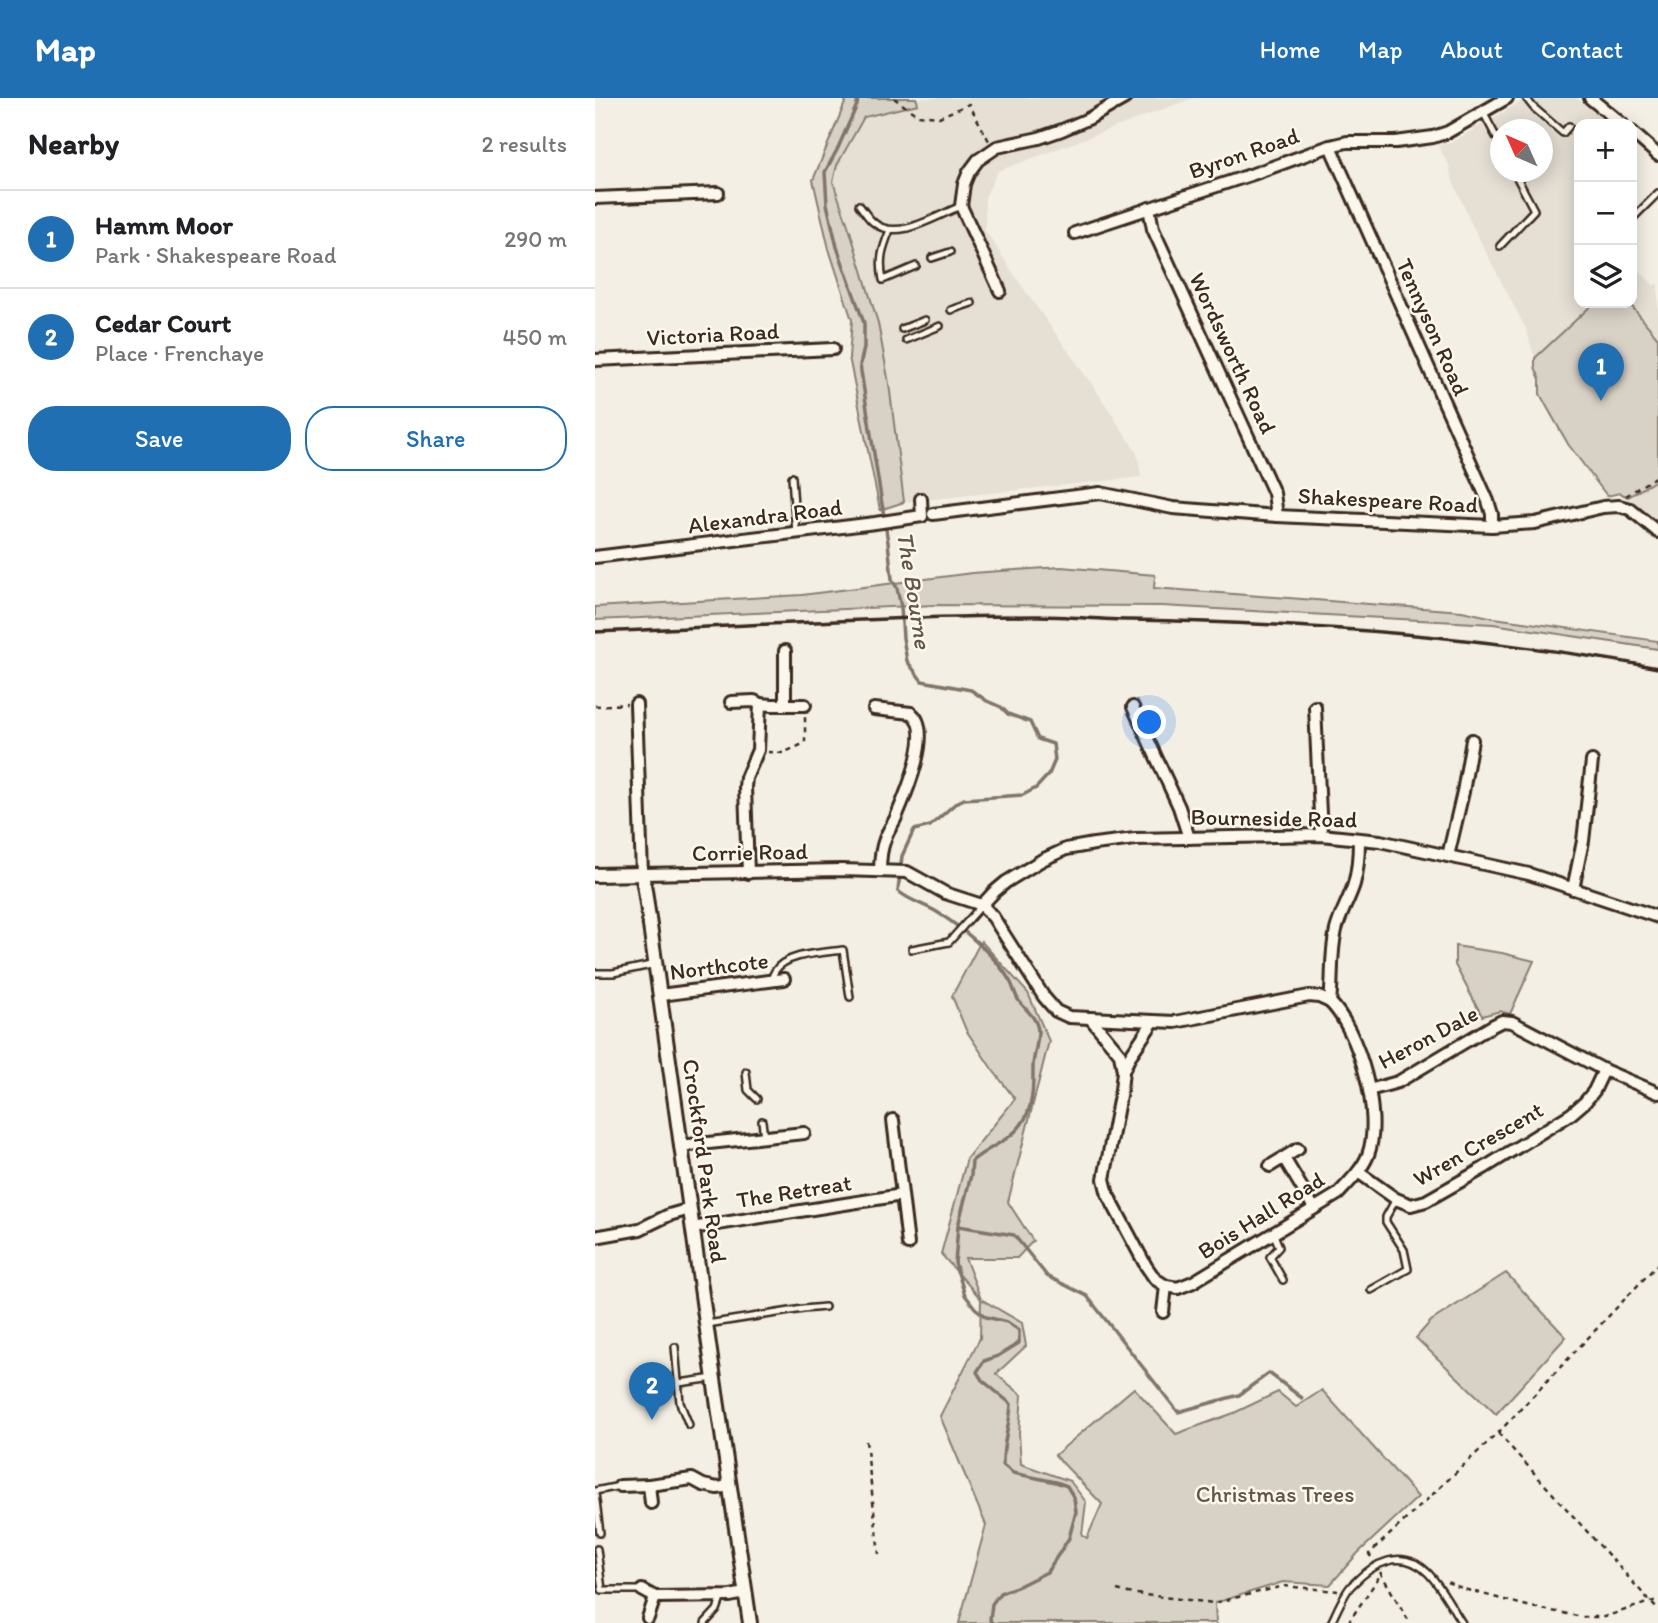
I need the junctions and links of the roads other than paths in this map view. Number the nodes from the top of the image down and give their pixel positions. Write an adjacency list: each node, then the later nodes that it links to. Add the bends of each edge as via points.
1 (1125, 98): 17 (street, via 1062,130 994,149 969,172)
2 (1507, 98): 5 (street, Byron Road)
3 (1526, 98): 8 (lane, via 1563,133)
4 (1589, 102): 6 (street)
5 (1483, 112): 7 (lane); 10 (street, Byron Road, via 1433,137)
6 (1614, 119)
7 (1490, 126)
8 (1569, 126)
9 (1637, 136): 11 (street)
10 (1330, 146): 18 (street, Byron Road); 39 (street, Tennyson Road, via 1488,501)
11 (1658, 155)
12 (1519, 182): 22 (lane, via 1534,210)
13 (718, 193): 15 (street)
14 (1658, 193): 19 (lane)
15 (595, 198)
16 (859, 205): 20 (lane, via 875,224)
17 (961, 206): 20 (lane, via 929,221); 26 (street)
18 (1149, 208): 21 (street, Byron Road); 38 (street, Wordsworth Road, via 1153,229 1274,493)
19 (1637, 214)
20 (890, 230): 25 (lane, via 882,249 883,280)
21 (1075, 233)
22 (1500, 246)
23 (950, 252): 24 (lane)
24 (932, 258)
25 (916, 267)
26 (1000, 292)
27 (972, 303): 28 (lane)
28 (951, 310)
29 (925, 320): 31 (lane)
30 (940, 326): 32 (lane)
31 (902, 329)
32 (907, 340)
33 (832, 349): 34 (street, Victoria Road)
34 (595, 360)
35 (792, 477): 41 (lane)
36 (921, 499): 41 (street, Alexandra Road, via 922,516)
37 (933, 514): 38 (street, Shakespeare Road, via 1100,493 1173,508)
38 (1277, 516): 39 (street, Shakespeare Road)
39 (1492, 526): 40 (street, Shakespeare Road, via 1535,523 1619,506 1630,509)
40 (1658, 532)
41 (796, 533): 42 (street, Alexandra Road)
42 (595, 557)
43 (785, 652): 47 (street)
44 (731, 702): 46 (street)
45 (636, 704): 62 (street, Crockford Park Road)
46 (760, 704): 47 (street); 61 (street, via 758,750 745,787)
47 (785, 705): 48 (street)
48 (804, 705)
49 (1133, 707): 57 (street)
50 (1315, 707): 56 (street)
51 (874, 709): 55 (street, via 916,716 918,761)
52 (1472, 740): 59 (street)
53 (1592, 761): 64 (street)
54 (893, 788): 55 (street)
55 (905, 794): 60 (street, via 880,857)
56 (1321, 835): 57 (street, Bourneside Road); 58 (street, Bourneside Road)
57 (1189, 838): 65 (street, Bourneside Road, via 1135,839 1066,849 1006,882)
58 (1359, 840): 59 (street, Bourneside Road); 74 (street, via 1354,884 1334,938)
59 (1448, 856): 64 (street, Bourneside Road)
60 (886, 871): 61 (street, Corrie Road); 65 (street, Corrie Road, via 907,872 945,893)
61 (748, 873): 62 (street, Corrie Road)
62 (642, 874): 63 (street, Corrie Road); 68 (street, Crockford Park Road)
63 (595, 875)
64 (1573, 889): 66 (street, Bourneside Road)
65 (982, 905): 67 (lane, via 949,942); 75 (street, via 1056,1010 1069,1017)
66 (1658, 917)
67 (912, 949)
68 (656, 964): 69 (lane); 72 (street, Crockford Park Road)
69 (595, 973)
70 (783, 979): 71 (street, Northcote)
71 (771, 981): 72 (street, Northcote); 73 (lane, via 786,961 843,950)
72 (660, 995): 89 (street, Crockford Park Road)
73 (850, 997)
74 (1330, 1002): 76 (street, via 1309,996 1175,1023); 80 (street, Bois Hall Road, via 1349,1027)
75 (1091, 1019): 76 (street); 78 (street, via 1121,1054)
76 (1153, 1023): 78 (street)
77 (1604, 1070): 80 (street, Heron Dale, via 1502,1021 1398,1082); 81 (street, Heron Dale); 95 (street, Wren Crescent, via 1594,1091 1571,1114 1426,1201 1411,1205)
78 (1123, 1071): 103 (street, via 1104,1179 1146,1266)
79 (746, 1072): 82 (lane, via 748,1090)
80 (1369, 1090): 93 (street, Bois Hall Road, via 1372,1128 1368,1155)
81 (1658, 1093)
82 (757, 1099)
83 (787, 1120): 87 (street)
84 (893, 1120): 94 (street)
85 (762, 1121): 88 (lane)
86 (804, 1132): 87 (street)
87 (788, 1134): 88 (street)
88 (764, 1137): 89 (street)
89 (680, 1146): 97 (street, Crockford Park Road)
90 (1298, 1149): 91 (street)
91 (1284, 1158): 92 (street); 96 (street)
92 (1270, 1166)
93 (1358, 1172): 95 (street, Wren Crescent); 96 (street, Bois Hall Road, via 1338,1194)
94 (902, 1195): 98 (street, The Retreat); 101 (street)
95 (1397, 1199): 104 (lane, via 1386,1222 1404,1250 1409,1269)
96 (1314, 1208): 99 (street, Bois Hall Road)
97 (690, 1209): 98 (street, Crockford Park Road); 100 (street, via 640,1229)
98 (692, 1228): 107 (street, Crockford Park Road)
99 (1273, 1232): 102 (lane, via 1279,1247 1270,1257); 103 (street, Bois Hall Road, via 1193,1282 1178,1288)
100 (595, 1237)
101 (908, 1244)
102 (1283, 1280)
103 (1166, 1286): 106 (street)
104 (1371, 1290)
105 (825, 1307): 107 (lane)
106 (1163, 1312)
107 (707, 1324): 109 (street, Crockford Park Road)
108 (675, 1347): 110 (lane)
109 (715, 1378): 110 (lane); 114 (street, Crockford Park Road)
110 (679, 1383): 111 (lane, via 680,1403)
111 (689, 1425)
112 (649, 1485): 113 (street); 114 (street, via 692,1479 717,1488); 116 (street)
113 (619, 1486): 115 (lane)
114 (730, 1486): 120 (street, Crockford Park Road)
115 (595, 1492): 117 (lane)
116 (651, 1503)
117 (600, 1533)
118 (597, 1549): 119 (lane, via 602,1590)
119 (642, 1590): 122 (street)
120 (745, 1593): 121 (street); 125 (street, Crockford Park Road)
121 (722, 1596): 122 (street); 124 (lane)
122 (655, 1597): 123 (street)
123 (648, 1618)
124 (705, 1623)
125 (750, 1623)
126 (1331, 1623): 127 (lane, via 1350,1586 1383,1561 1398,1560 1416,1563 1431,1576)
127 (1462, 1623)

